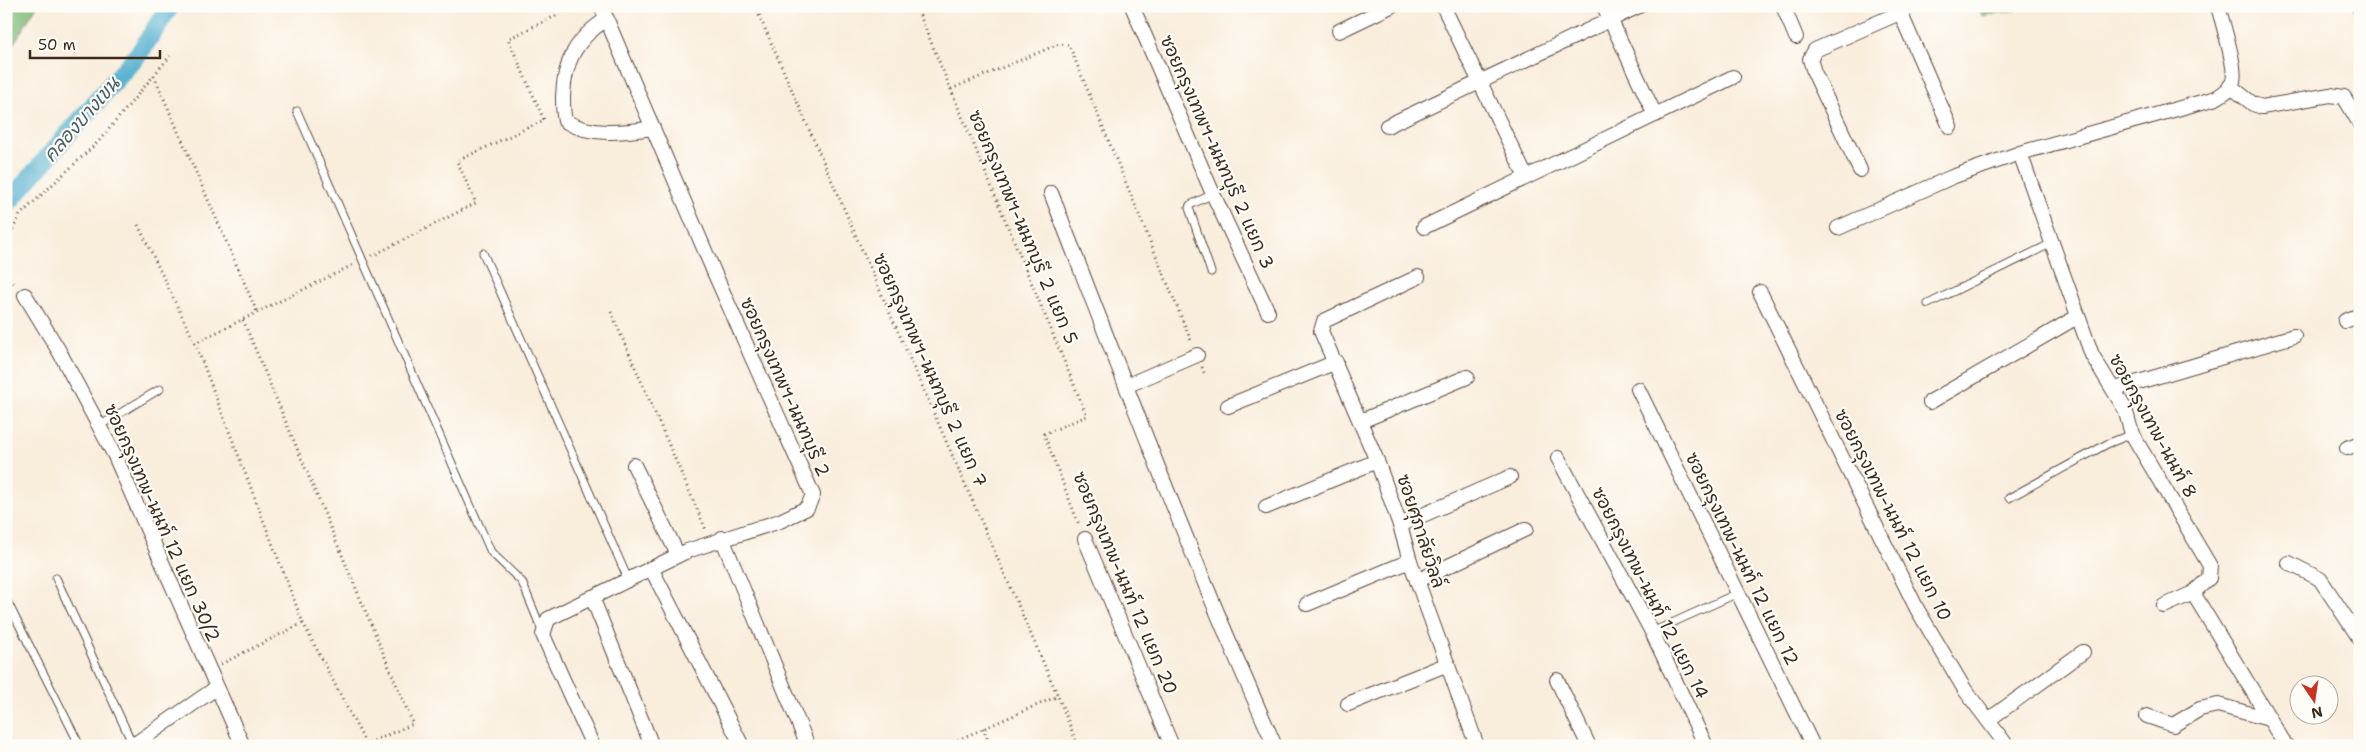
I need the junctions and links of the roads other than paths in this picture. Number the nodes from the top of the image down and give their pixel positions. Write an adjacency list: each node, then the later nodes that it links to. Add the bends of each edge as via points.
1 (1132, 6): 28 (street, ซอยกรุงเทพฯ-นนทบุรี 2 แยก 3)
2 (1391, 6): 13 (street)
3 (1442, 6): 16 (street)
4 (1604, 6): 12 (street)
5 (1639, 6): 12 (street)
6 (1783, 6): 14 (street)
7 (2218, 6): 17 (street, via 2233,66)
8 (2355, 6): 11 (lane)
9 (1904, 9): 22 (street); 25 (street, via 1822,46 1810,59)
10 (604, 13): 23 (street, ซอยกรุงเทพฯ-นนทบุรี 2); 23 (street, via 568,63 564,80 565,121 593,130 623,132)
11 (2360, 18)
12 (1610, 20): 16 (street); 19 (street)
13 (1338, 31)
14 (1796, 36)
15 (1733, 77): 19 (street)
16 (1480, 82): 21 (street); 26 (street)
17 (2230, 86): 20 (street, via 2262,108 2330,95 2344,97); 24 (street, via 2216,98)
18 (298, 111): 79 (lane, via 492,552 522,582)
19 (1654, 115): 26 (street)
20 (2360, 124)
21 (1387, 126)
22 (1950, 127)
23 (653, 128): 64 (street, ซอยกรุงเทพฯ-นนทบุรี 2, via 813,495 807,508 780,521)
24 (2020, 153): 30 (street, via 1952,177); 31 (street, ซอยกรุงเทพ-นนท์ 8)
25 (1860, 170)
26 (1526, 178): 29 (street)
27 (1051, 193): 46 (street)
28 (1212, 194): 33 (lane, via 1189,208); 38 (street, ซอยกรุงเทพฯ-นนทบุรี 2 แยก 3)
29 (1424, 227)
30 (1838, 228)
31 (2052, 243): 37 (lane); 40 (street, ซอยกรุงเทพ-นนท์ 8)
32 (483, 253): 70 (lane)
33 (1211, 272)
34 (1418, 277): 44 (street, ซอยศุภาลัยวิลล์, via 1324,321 1321,331)
35 (1760, 292): 88 (street, ซอยกรุงเทพ-นนท์ 12 แยก 10, via 1917,609)
36 (25, 295): 53 (street, ซอยกรุงเทพ-นนท์ 12 แยก 30/2)
37 (1928, 304)
38 (1268, 312)
39 (2360, 315): 41 (street)
40 (2077, 317): 49 (street, ซอยกรุงเทพ-นนท์ 8, via 2092,355); 50 (street)
41 (2344, 321)
42 (2294, 336): 49 (street)
43 (1197, 355): 46 (street)
44 (1336, 362): 51 (street); 52 (street, ซอยศุภาลัยวิลล์)
45 (1467, 377): 52 (street)
46 (1126, 386): 97 (street, via 1240,670)
47 (160, 389): 53 (lane)
48 (1638, 389): 73 (street, ซอยกรุงเทพ-นนท์ 12 แยก 12)
49 (2115, 389): 54 (street, ซอยกรุงเทพ-นนท์ 8)
50 (1930, 402)
51 (1228, 406)
52 (1361, 421): 56 (street, ซอยศุภาลัยวิลล์)
53 (99, 426): 84 (street, ซอยกรุงเทพ-นนท์ 12 แยก 30/2)
54 (2132, 434): 59 (lane, via 2107,444); 72 (street, ซอยกรุงเทพ-นนท์ 8, via 2210,566 2209,578)
55 (1558, 458): 78 (street, ซอยกรุงเทพ-นนท์ 12 แยก 14)
56 (1377, 461): 60 (street); 61 (street, ซอยศุภาลัยวิลล์)
57 (634, 465): 65 (street)
58 (1510, 477): 61 (street)
59 (2009, 498)
60 (1266, 507)
61 (1400, 525): 66 (street, ซอยศุภาลัยวิลล์)
62 (1526, 529): 71 (street)
63 (1085, 539): 96 (street, ซอยกรุงเทพ-นนท์ 12 แยก 20)
64 (716, 540): 65 (street, ซอยกรุงเทพฯ-นนทบุรี 2); 95 (street)
65 (678, 556): 68 (street, ซอยกรุงเทพฯ-นนทบุรี 2)
66 (1410, 561): 71 (street, ซอยศุภาลัยวิลล์); 76 (street)
67 (2289, 563): 80 (street, via 2320,579)
68 (650, 568): 70 (street, ซอยกรุงเทพฯ-นนทบุรี 2); 94 (street)
69 (56, 578): 89 (lane)
70 (628, 579): 74 (street, ซอยกรุงเทพฯ-นนทบุรี 2)
71 (1417, 581): 82 (street, ซอยศุภาลัยวิลล์)
72 (2193, 592): 77 (street, ซอยกรุงเทพ-นนท์ 8); 87 (street)
73 (1738, 593): 78 (lane); 101 (street, ซอยกรุงเทพ-นนท์ 12 แยก 12)
74 (592, 597): 79 (street, ซอยกรุงเทพฯ-นนทบุรี 2, via 548,619); 93 (street)
75 (6, 599): 90 (lane)
76 (1307, 604)
77 (2164, 606)
78 (1652, 632): 100 (street, ซอยกรุงเทพ-นนท์ 12 แยก 14)
79 (543, 634): 92 (street)
80 (2360, 639)
81 (2083, 652): 88 (street)
82 (1448, 664): 85 (street); 98 (street, ซอยศุภาลัยวิลล์)
83 (1557, 680): 99 (street)
84 (216, 688): 89 (street); 91 (street, ซอยกรุงเทพ-นนท์ 12 แยก 30/2)
85 (1348, 704)
86 (2147, 716): 87 (street, via 2173,725 2200,709 2218,705)
87 (2269, 719): 103 (street)
88 (1988, 720): 102 (street, ซอยกรุงเทพ-นนท์ 12 แยก 10)
89 (132, 745)
90 (80, 746)
91 (243, 746)
92 (593, 746)
93 (652, 746)
94 (742, 746)
95 (808, 746)
96 (1172, 746)
97 (1275, 746)
98 (1477, 746)
99 (1589, 746)
100 (1706, 746)
101 (1813, 746)
102 (2007, 746)
103 (2286, 746)

